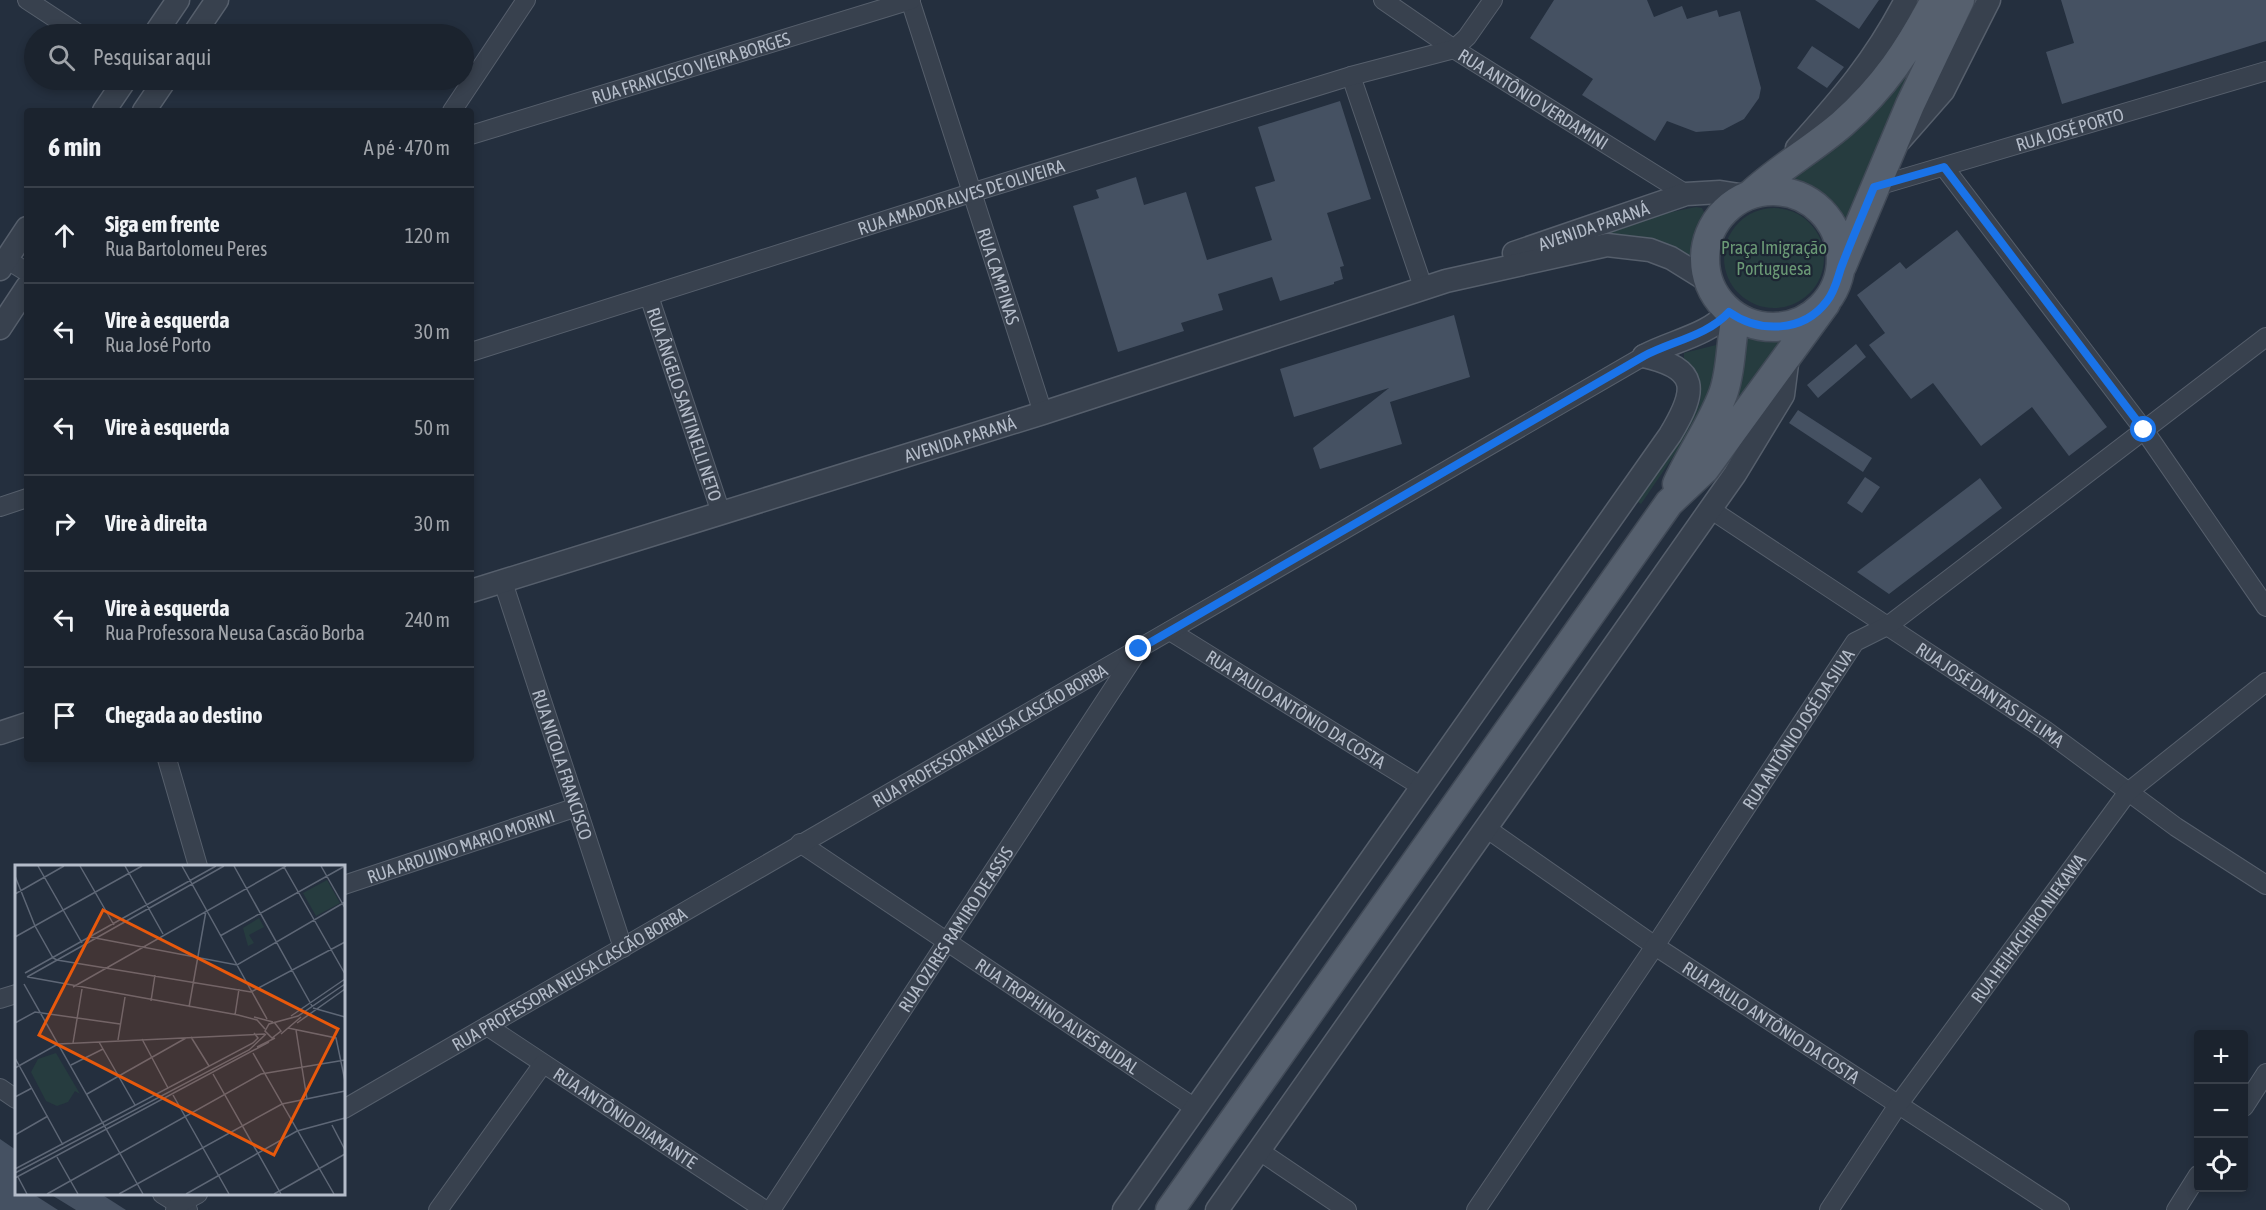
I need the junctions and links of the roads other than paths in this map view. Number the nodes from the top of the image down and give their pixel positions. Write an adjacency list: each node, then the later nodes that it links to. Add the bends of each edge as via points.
1 (27, 0): 12 (street)
2 (178, 0): 13 (street)
3 (217, 0): 14 (street)
4 (526, 0): 18 (street)
5 (911, 0): 25 (street, RUA FRANCISCO VIEIRA BORGES); 30 (street, RUA CAMPINAS)
6 (1383, 0): 15 (street, RUA ANTÔNIO VERDAMINI)
7 (1493, 0): 15 (street)
8 (1906, 0): 28 (street, via 1866,67)
9 (1935, 0): 28 (main road, via 1910,48 1887,78 1840,125)
10 (1960, 0): 26 (main road)
11 (1989, 0): 26 (street, via 1943,91)
12 (64, 24)
13 (162, 24)
14 (201, 24)
15 (1454, 49): 17 (street, RUA AMADOR ALVES DE OLIVEIRA); 31 (street, RUA ANTÔNIO VERDAMINI)
16 (2266, 71): 27 (street, RUA JOSÉ PORTO)
17 (1351, 76): 30 (street, RUA AMADOR ALVES DE OLIVEIRA); 39 (street)
18 (474, 78)
19 (118, 90): 22 (street)
20 (154, 90): 23 (street)
21 (466, 90): 24 (street)
22 (106, 108)
23 (145, 108)
24 (454, 108)
25 (474, 134)
26 (1889, 153): 29 (main road)
27 (1944, 167): 29 (street, RUA JOSÉ PORTO); 50 (street)
28 (1779, 169): 32 (main road)
29 (1874, 187): 35 (main road)
30 (974, 192): 41 (street, RUA AMADOR ALVES DE OLIVEIRA); 49 (street, RUA CAMPINAS)
31 (1686, 194): 32 (street, AVENIDA PARANÁ); 37 (street, AVENIDA PARANÁ, via 1547,240)
32 (1748, 195): 35 (main road, via 1785,191 1817,206 1837,234); 38 (main road, via 1722,213 1710,231 1704,253)
33 (24, 232): 34 (street)
34 (3, 264): 36 (street)
35 (1841, 268): 42 (main road, via 1837,285)
36 (24, 271)
37 (1446, 281): 38 (street, AVENIDA PARANÁ, via 1607,245 1650,250); 39 (street, AVENIDA PARANÁ)
38 (1708, 281): 43 (main road, via 1717,299)
39 (1422, 287): 49 (street, AVENIDA PARANÁ)
40 (24, 292): 44 (street)
41 (649, 296): 46 (street, RUA AMADOR ALVES DE OLIVEIRA); 55 (street, RUA ÂNGELO SANTINELLI NETO)
42 (1826, 303): 43 (main road, via 1812,316 1774,328 1754,325); 48 (main road)
43 (1732, 314): 47 (street, RUA PROFESSORA NEUSA CASCÃO BORBA, via 1713,328); 52 (main road, via 1724,392)
44 (0, 328)
45 (2266, 337): 50 (street, RUA ANTÔNIO JOSÉ DA SILVA)
46 (474, 351)
47 (1644, 356): 60 (street, RUA PROFESSORA NEUSA CASCÃO BORBA); 66 (street, via 1673,365 1687,379 1689,398 1684,412)
48 (1788, 356): 52 (main road, via 1705,469); 54 (street, via 1783,395)
49 (1043, 413): 55 (street, AVENIDA PARANÁ)
50 (2144, 430): 58 (street); 59 (street, RUA ANTÔNIO JOSÉ DA SILVA)
51 (24, 499): 53 (street)
52 (1669, 503): 97 (main road)
53 (0, 507)
54 (1710, 508): 59 (street, RUA JOSÉ DANTAS DE LIMA); 69 (street)
55 (721, 513): 56 (street, AVENIDA PARANÁ)
56 (503, 582): 57 (street, AVENIDA PARANÁ); 68 (street, RUA NICOLA FRANCISCO)
57 (474, 590)
58 (2266, 607)
59 (1889, 625): 67 (street, RUA JOSÉ DANTAS DE LIMA, via 2045,730); 75 (street, RUA ANTÔNIO JOSÉ DA SILVA, via 1855,642)
60 (1170, 631): 61 (street, RUA PROFESSORA NEUSA CASCÃO BORBA); 66 (street, RUA PAULO ANTÔNIO DA COSTA)
61 (1139, 649): 70 (street, RUA PROFESSORA NEUSA CASCÃO BORBA); 74 (street, RUA OZIRES RAMIRO DE ASSIS)
62 (2266, 682): 67 (street, RUA HEIHACHIRO NIEKAWA)
63 (24, 725): 64 (street)
64 (0, 733)
65 (168, 762): 71 (street)
66 (1422, 788): 87 (street)
67 (2128, 792): 73 (street, RUA JOSÉ DANTAS DE LIMA); 85 (street, RUA HEIHACHIRO NIEKAWA)
68 (577, 807): 72 (street, RUA ARDUINO MARIO MORINI); 76 (street, RUA NICOLA FRANCISCO)
69 (1486, 828): 75 (street, RUA PAULO ANTÔNIO DA COSTA); 88 (street)
70 (800, 843): 74 (street, RUA TROPHINO ALVES BUDAL); 76 (street, RUA PROFESSORA NEUSA CASCÃO BORBA)
71 (197, 865)
72 (345, 885)
73 (2266, 885)
74 (947, 942): 87 (street, RUA TROPHINO ALVES BUDAL); 95 (street, RUA OZIRES RAMIRO DE ASSIS)
75 (1655, 946): 85 (street, RUA PAULO ANTÔNIO DA COSTA); 100 (street, RUA ANTÔNIO JOSÉ DA SILVA)
76 (623, 948): 79 (street, RUA PROFESSORA NEUSA CASCÃO BORBA)
77 (15, 994): 78 (street)
78 (0, 999)
79 (487, 1026): 80 (street, RUA ANTÔNIO DIAMANTE); 86 (street, RUA PROFESSORA NEUSA CASCÃO BORBA)
80 (543, 1064): 93 (street); 94 (street, RUA ANTÔNIO DIAMANTE)
81 (2266, 1073): 84 (street)
82 (0, 1088): 83 (street)
83 (15, 1098)
84 (2248, 1101)
85 (1898, 1105): 101 (street, RUA HEIHACHIRO NIEKAWA); 102 (street, RUA PAULO ANTÔNIO DA COSTA)
86 (345, 1108)
87 (1195, 1108): 96 (street)
88 (1258, 1150): 98 (street); 99 (street)
89 (2194, 1183): 103 (street)
90 (163, 1195): 92 (street)
91 (197, 1195): 92 (street)
92 (181, 1208)
93 (438, 1210)
94 (765, 1210)
95 (771, 1210)
96 (1124, 1210)
97 (1170, 1210)
98 (1216, 1210)
99 (1347, 1210)
100 (1476, 1210)
101 (1829, 1210)
102 (2060, 1210)
103 (2176, 1210)

